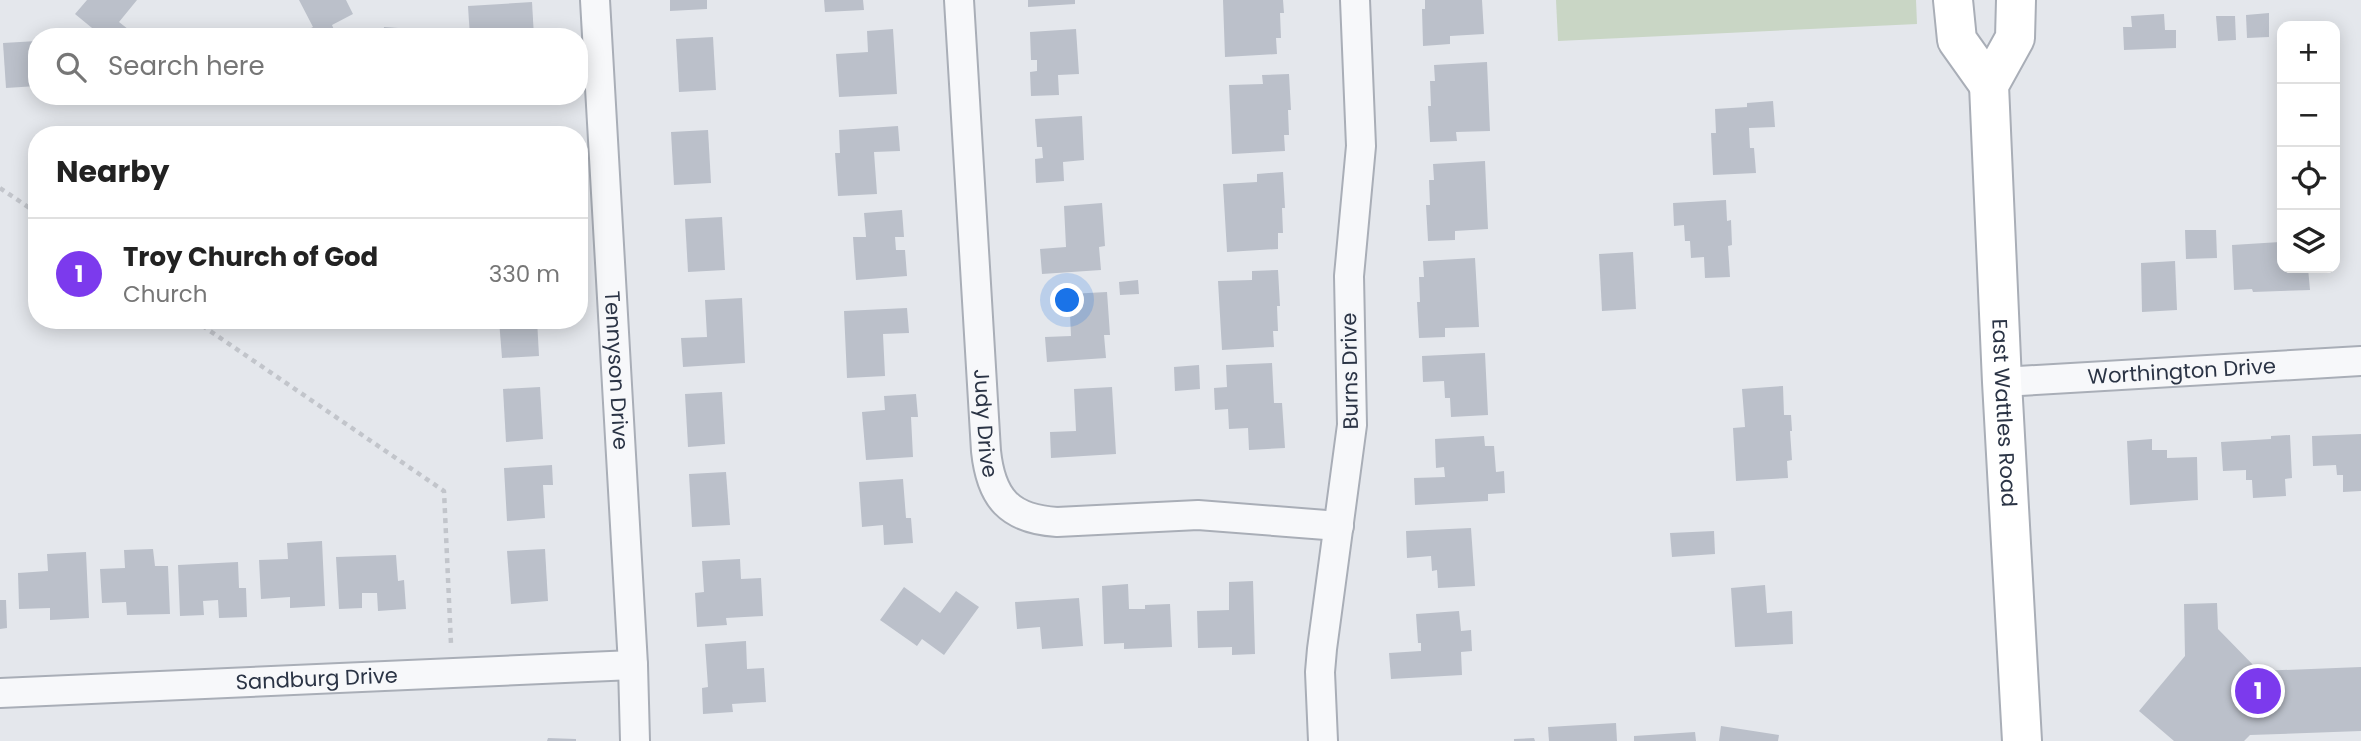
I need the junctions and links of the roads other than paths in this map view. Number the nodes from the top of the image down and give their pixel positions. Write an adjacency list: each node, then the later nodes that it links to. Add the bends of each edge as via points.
1 (595, 0): 10 (street, Tennyson Drive)
2 (959, 0): 9 (street, Judy Drive, via 986,451 995,489 1016,511 1041,521 1198,515)
3 (1355, 0): 9 (street, Burns Drive, via 1362,146 1349,285 1353,425)
4 (1953, 0): 6 (main road, via 1957,40)
5 (2016, 0): 6 (main road, via 2015,38)
6 (1989, 85): 8 (main road, East Wattles Road)
7 (2361, 361): 8 (street, Worthington Drive)
8 (2002, 382): 14 (main road, East Wattles Road)
9 (1339, 526): 13 (street, Burns Drive, via 1320,672)
10 (633, 665): 11 (street, Sandburg Drive); 12 (street, Tennyson Drive)
11 (0, 692)
12 (635, 741)
13 (1323, 741)
14 (2022, 741)

